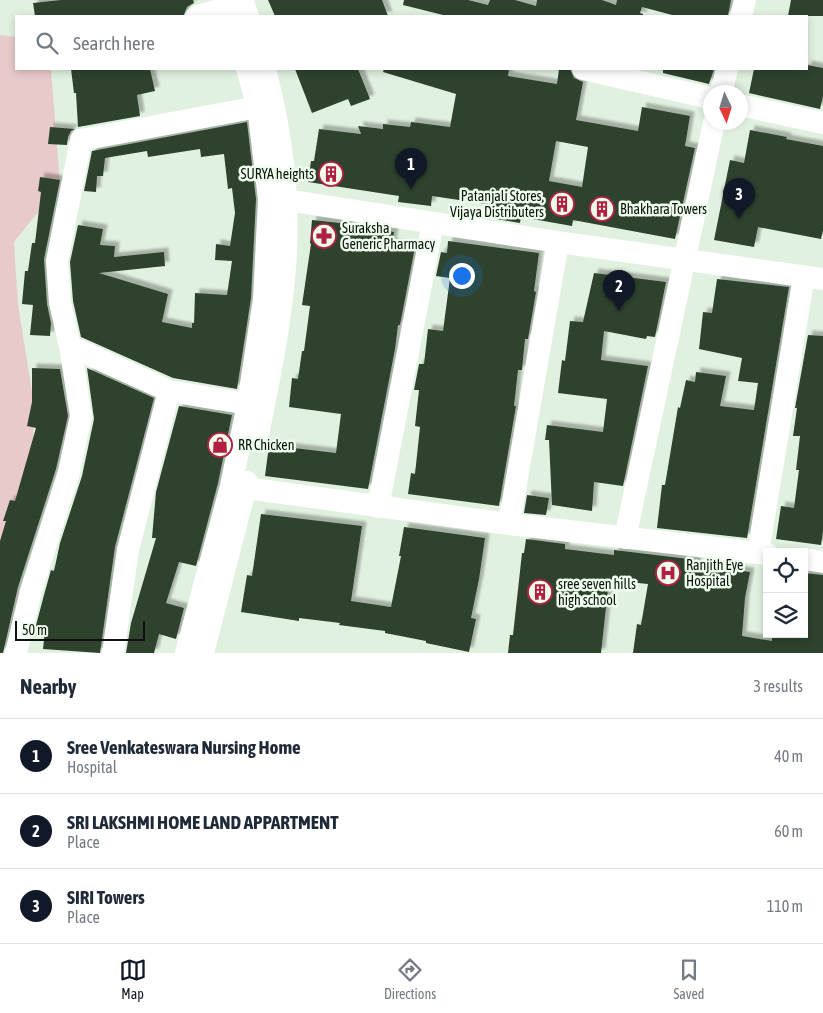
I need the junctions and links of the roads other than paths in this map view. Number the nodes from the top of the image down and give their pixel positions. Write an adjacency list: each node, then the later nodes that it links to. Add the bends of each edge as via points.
1 (745, 0): 4 (street)
2 (236, 8): 3 (street)
3 (202, 15)
4 (741, 15)
5 (247, 70): 11 (street)
6 (265, 70): 15 (street, via 279,137)
7 (587, 70): 10 (street)
8 (727, 70): 9 (street)
9 (723, 85)
10 (703, 96)
11 (258, 107): 15 (street); 20 (street, via 81,140 57,261 60,303)
12 (748, 107): 13 (street)
13 (823, 123)
14 (712, 130): 18 (street)
15 (277, 200): 16 (street); 22 (street); 23 (street, via 285,249 278,321 272,366)
16 (433, 223): 17 (street); 24 (street)
17 (558, 242): 18 (street); 25 (street)
18 (685, 258): 19 (street); 26 (street)
19 (814, 277): 27 (street)
20 (70, 346): 21 (street); 30 (street, via 81,416 69,472 31,591)
21 (169, 390): 22 (street); 31 (street, via 128,550)
22 (248, 404): 32 (street, via 231,486)
23 (246, 488): 24 (street); 33 (street)
24 (378, 507): 25 (street)
25 (509, 524): 26 (street)
26 (625, 538): 27 (street)
27 (762, 554)
28 (808, 560): 29 (street)
29 (823, 562)
30 (16, 653)
31 (113, 653)
32 (186, 653)
33 (203, 653)

